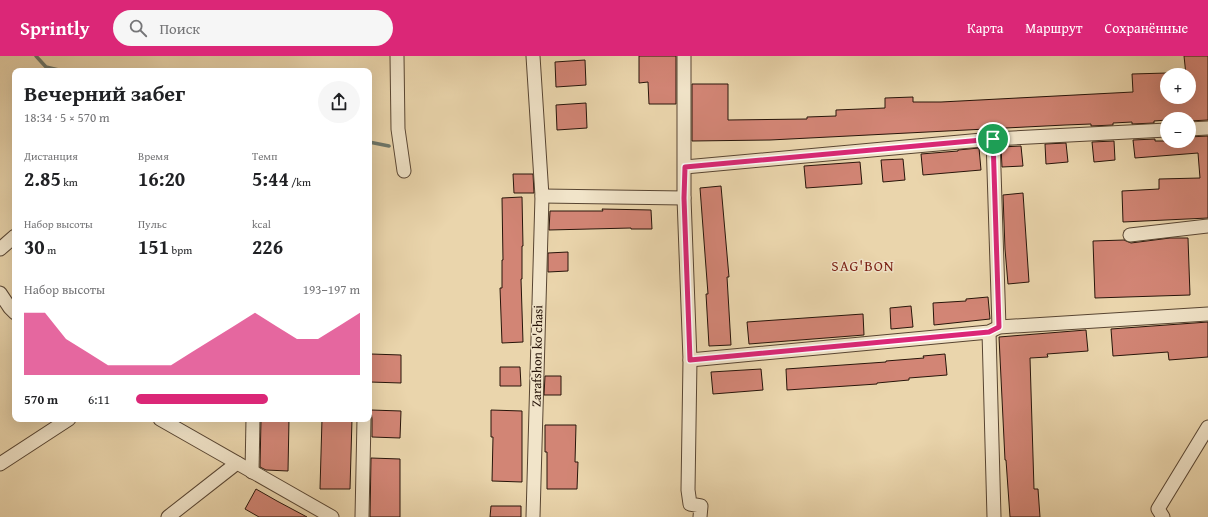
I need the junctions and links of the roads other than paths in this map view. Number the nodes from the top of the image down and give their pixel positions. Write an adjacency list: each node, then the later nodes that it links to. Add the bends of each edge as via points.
1 (397, 56): 9 (street, via 398,129)
2 (533, 56): 10 (street, Zarafshon ko'chasi)
3 (684, 56): 8 (street)
4 (1208, 128): 5 (street)
5 (1196, 129)
6 (1160, 130): 7 (street)
7 (993, 139): 8 (street); 19 (street)
8 (685, 167): 11 (street)
9 (404, 171)
10 (542, 196): 11 (street); 32 (street, Zarafshon ko'chasi)
11 (684, 198): 20 (street)
12 (1208, 226): 13 (street)
13 (1130, 236)
14 (12, 239): 15 (street)
15 (0, 249)
16 (0, 293): 17 (street)
17 (8, 312)
18 (1208, 314): 19 (street)
19 (994, 330): 20 (street); 34 (street)
20 (690, 360): 33 (street, via 688,490 690,504 701,506)
21 (64, 422): 27 (street)
22 (165, 422): 26 (street)
23 (253, 422): 28 (street)
24 (364, 422): 31 (street)
25 (1208, 427): 35 (street, via 1158,509)
26 (237, 463): 28 (street); 29 (street)
27 (0, 464)
28 (252, 472): 30 (street)
29 (168, 517)
30 (332, 517)
31 (362, 517)
32 (533, 517)
33 (700, 517)
34 (994, 517)
35 (1163, 517)

